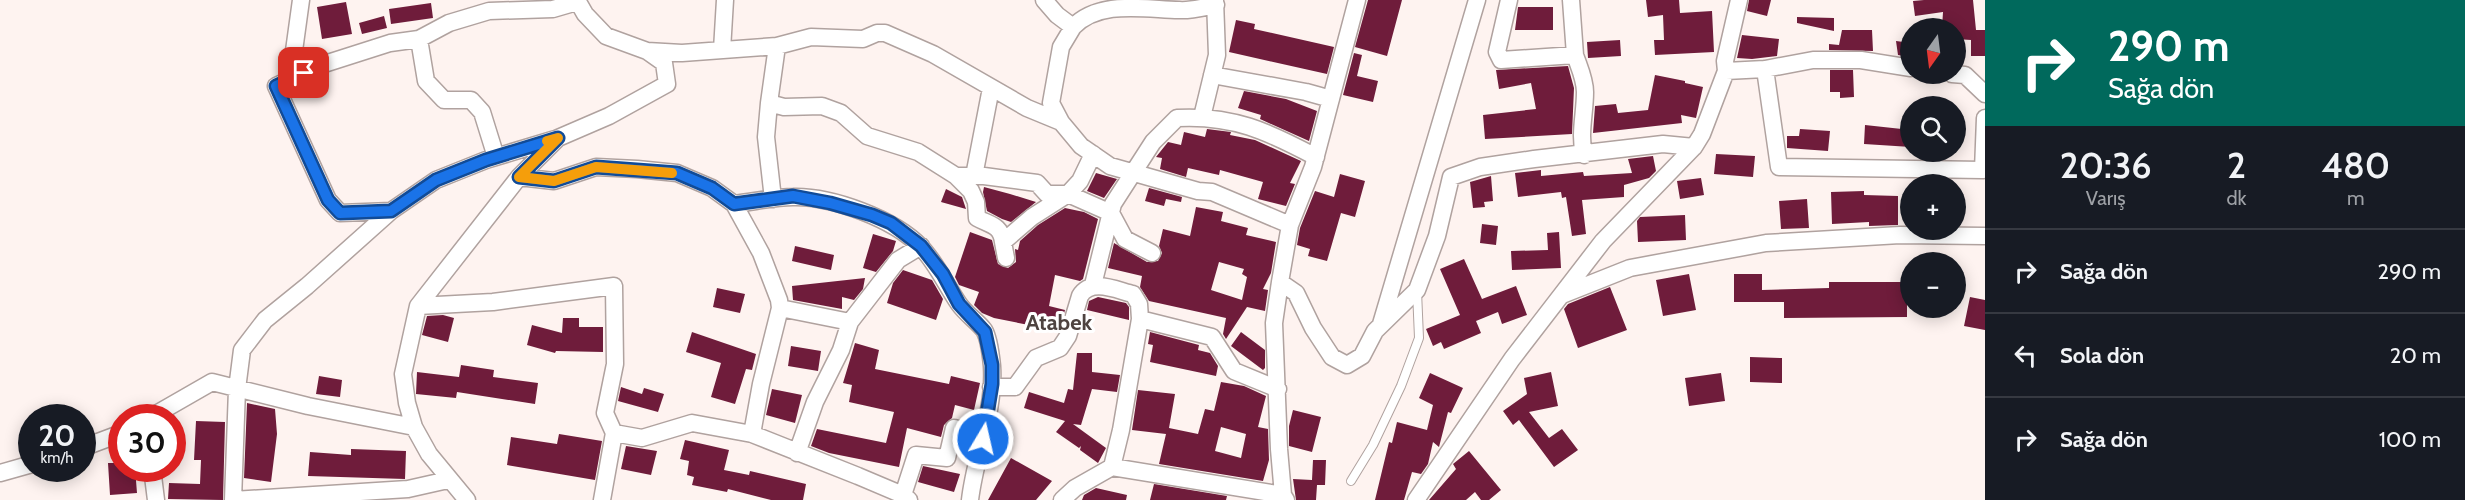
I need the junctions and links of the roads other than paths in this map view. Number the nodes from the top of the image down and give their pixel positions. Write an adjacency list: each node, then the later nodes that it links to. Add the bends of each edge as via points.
1 (301, 0): 22 (street)
2 (725, 0): 14 (street)
3 (1044, 0): 11 (street)
4 (1357, 0): 25 (street)
5 (1477, 0): 58 (street)
6 (1509, 0): 16 (street, via 1497,51 1501,60)
7 (1571, 0): 16 (street)
8 (1738, 0): 19 (street)
9 (577, 1): 12 (street, via 553,9 489,11 449,23); 15 (street, via 606,36)
10 (1216, 2): 11 (street, via 1181,11 1107,5 1082,15); 20 (street, via 1217,55)
11 (1073, 27): 29 (street, via 1061,46 1051,103)
12 (419, 39): 22 (street, via 390,43 318,66); 34 (street, via 426,81 444,100 471,100 482,112)
13 (777, 46): 14 (street); 23 (street, via 811,37 863,39 885,33 933,54); 26 (street)
14 (722, 50): 15 (street)
15 (647, 51): 30 (street, via 664,63 667,84)
16 (1575, 55): 33 (street, via 1584,78 1580,138)
17 (1900, 66): 18 (street, via 1861,60 1813,60)
18 (1765, 69): 19 (street); 36 (street, via 1779,167)
19 (1726, 71): 31 (street)
20 (1212, 75): 25 (street); 27 (street)
21 (1966, 76): 24 (street)
22 (290, 80): 44 (street, via 276,86 328,200 340,213)
23 (991, 88): 29 (street); 39 (street)
24 (1985, 94)
25 (1331, 99): 35 (street)
26 (769, 103): 38 (street, via 784,107 822,106 841,114 867,136 918,152); 42 (street, via 766,137)
27 (1202, 117): 35 (street, via 1237,122); 37 (street, via 1177,118 1153,142)
28 (1985, 118): 36 (street)
29 (1061, 122): 32 (street)
30 (558, 138): 34 (street); 40 (street)
31 (1694, 147): 33 (street, via 1663,144); 53 (street, via 1603,241)
32 (1093, 154): 37 (street, via 1110,166); 41 (street, via 1080,181)
33 (1584, 155): 52 (street, via 1480,167 1451,177 1437,236)
34 (496, 157): 44 (street, via 436,180)
35 (1316, 157): 46 (street)
36 (1984, 170)
37 (1134, 172): 45 (street); 46 (street, via 1212,192)
38 (956, 176): 39 (street); 41 (street, via 971,191 977,218 995,225 1002,233 1004,250 1032,217)
39 (974, 176): 41 (street, via 1037,183 1047,194)
40 (519, 177): 43 (street, via 554,181 596,167 677,173 712,188); 54 (street)
41 (1068, 194): 45 (street)
42 (773, 199): 43 (street); 48 (street, via 793,196 872,215 891,223)
43 (734, 204): 55 (street, via 761,253)
44 (391, 211): 60 (street, via 265,320 242,350)
45 (1111, 213): 49 (street, via 1125,239); 51 (street)
46 (1290, 225): 50 (street)
47 (1985, 236): 53 (street, via 1900,235 1766,243 1630,268)
48 (921, 246): 57 (street, via 898,260); 59 (street, via 943,274 959,304 985,332 992,365)
49 (1152, 253)
50 (1280, 282): 58 (street, via 1296,293 1332,357 1347,365 1362,356); 61 (street, via 1274,323)
51 (1093, 285): 56 (street, via 1133,294 1139,304); 59 (street, via 1083,290 1068,336 1060,348 1036,358 1016,387)
52 (1417, 290): 58 (street); 72 (lane, via 1419,338 1382,426)
53 (1562, 295): 83 (street, via 1512,359)
54 (418, 306): 63 (street, via 403,374); 64 (street, via 493,302 614,286 615,364 605,413)
55 (780, 308): 57 (street); 65 (street, via 760,384)
56 (1140, 319): 61 (street, via 1212,337 1234,371); 68 (street)
57 (850, 322): 67 (street)
58 (1381, 325)
59 (991, 387): 66 (street)
60 (237, 389): 62 (street, via 212,382); 63 (street); 78 (street)
61 (1278, 389): 76 (street)
62 (174, 404)
63 (414, 428): 71 (street)
64 (614, 433): 65 (street, via 642,438 692,423); 80 (street)
65 (752, 434): 67 (street)
66 (983, 439): 75 (street, via 954,428 947,458 916,455); 81 (street)
67 (797, 453): 75 (street)
68 (1112, 467): 74 (street); 82 (street)
69 (18, 468): 70 (street)
70 (0, 473)
71 (448, 480): 78 (street, via 408,489); 79 (street)
72 (1351, 481)
73 (154, 482): 77 (street)
74 (1236, 493): 76 (street)
75 (906, 497)
76 (1285, 497)
77 (156, 500)
78 (233, 500)
79 (466, 500)
80 (602, 500)
81 (970, 500)
82 (1062, 500)
83 (1416, 500)

